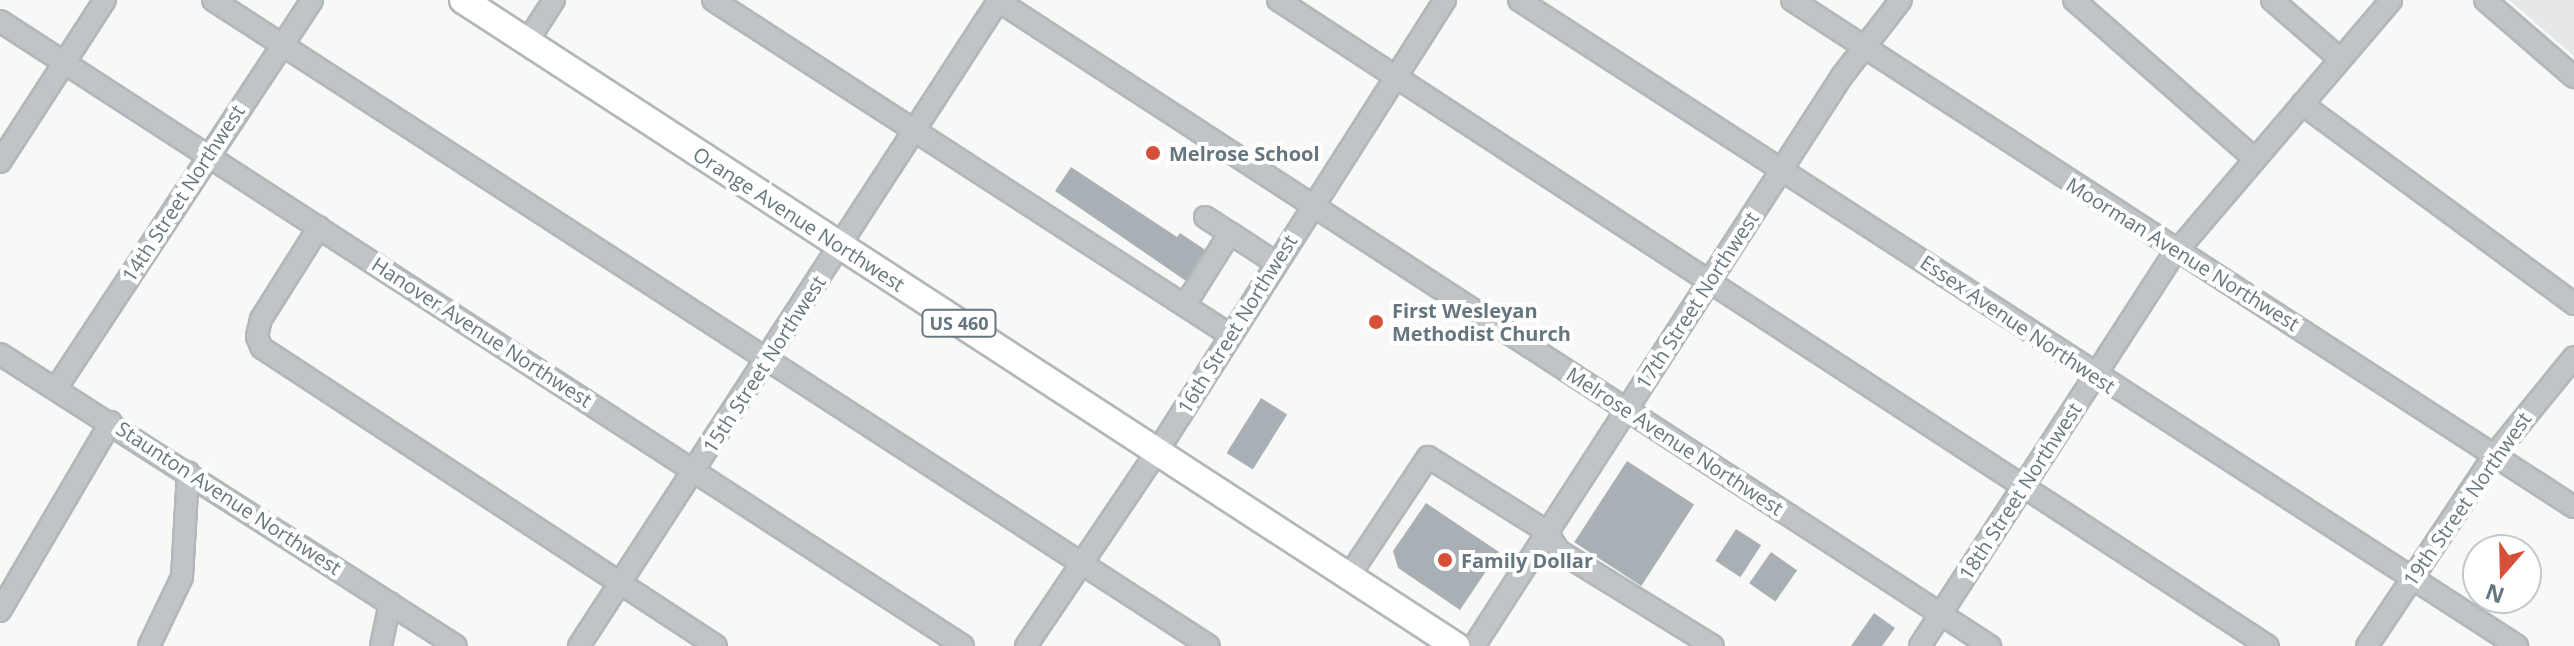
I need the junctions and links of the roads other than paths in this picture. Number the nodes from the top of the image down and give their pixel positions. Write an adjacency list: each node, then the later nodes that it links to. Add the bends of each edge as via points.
1 (105, 0): 21 (street)
2 (213, 0): 19 (street)
3 (312, 0): 19 (street, 14th Street Northwest)
4 (463, 0): 18 (main road, Orange Avenue Northwest / US 460)
5 (554, 0): 18 (street)
6 (713, 0): 26 (street)
7 (998, 0): 26 (street, 15th Street Northwest); 31 (street, Melrose Avenue Northwest)
8 (1278, 0): 23 (street)
9 (1445, 0): 23 (street, 16th Street Northwest)
10 (1519, 0): 30 (street, Essex Avenue Northwest)
11 (1792, 0): 20 (street, Moorman Avenue Northwest)
12 (1901, 0): 20 (street, 17th Street Northwest)
13 (2074, 0): 28 (street)
14 (2272, 0): 22 (street)
15 (2391, 0): 22 (street, 18th Street Northwest)
16 (2485, 0): 24 (street)
17 (0, 21): 21 (street, Hanover Avenue Northwest)
18 (527, 42): 35 (main road, Orange Avenue Northwest / US 460)
19 (282, 44): 27 (street, 14th Street Northwest); 44 (street)
20 (1862, 47): 30 (street, 17th Street Northwest); 36 (street, Moorman Avenue Northwest)
21 (66, 59): 27 (street, Hanover Avenue Northwest); 29 (street)
22 (2340, 59): 25 (street, 18th Street Northwest)
23 (1396, 76): 31 (street, 16th Street Northwest); 38 (street)
24 (2574, 77)
25 (2302, 104): 28 (street, 18th Street Northwest); 40 (street)
26 (914, 129): 35 (street, 15th Street Northwest); 41 (street)
27 (210, 154): 33 (street, Hanover Avenue Northwest); 46 (street, 14th Street Northwest)
28 (2254, 158): 36 (street, 18th Street Northwest)
29 (0, 162)
30 (1782, 170): 38 (street, 17th Street Northwest); 45 (street, Essex Avenue Northwest)
31 (1312, 205): 37 (street, 16th Street Northwest); 47 (street, Melrose Avenue Northwest)
32 (1205, 217): 34 (street)
33 (319, 227): 51 (street, Hanover Avenue Northwest); 59 (street, via 261,319 257,337 262,348)
34 (1230, 233): 37 (street); 39 (street)
35 (841, 246): 44 (street, 15th Street Northwest); 49 (main road, Orange Avenue Northwest / US 460)
36 (2177, 250): 45 (street, 18th Street Northwest); 50 (street, Moorman Avenue Northwest)
37 (1276, 263): 41 (street, 16th Street Northwest)
38 (1711, 281): 47 (street, 17th Street Northwest); 53 (street)
39 (1190, 297)
40 (2574, 304)
41 (1230, 335): 49 (street, 16th Street Northwest)
42 (0, 354): 46 (street, Staunton Avenue Northwest)
43 (2574, 357): 50 (street, 19th Street Northwest)
44 (766, 359): 51 (street, 15th Street Northwest); 56 (street)
45 (2095, 374): 53 (street, 18th Street Northwest); 58 (street, Essex Avenue Northwest)
46 (57, 387): 48 (street, Staunton Avenue Northwest)
47 (1626, 409): 55 (street, 17th Street Northwest); 62 (street, Melrose Avenue Northwest)
48 (111, 422): 52 (street, Staunton Avenue Northwest); 61 (street)
49 (1157, 452): 56 (street, 16th Street Northwest); 57 (main road, Orange Avenue Northwest / US 460)
50 (2495, 454): 54 (street, Moorman Avenue Northwest); 58 (street, 19th Street Northwest)
51 (694, 470): 59 (street, 15th Street Northwest); 68 (street, Hanover Avenue Northwest)
52 (188, 472): 60 (street, Staunton Avenue Northwest); 63 (street, via 182,577)
53 (2024, 485): 62 (street, 18th Street Northwest); 76 (street)
54 (2574, 507)
55 (1546, 531): 57 (street, via 1428,457); 72 (street, 17th Street Northwest); 73 (street, via 1559,551)
56 (1080, 563): 69 (street, 16th Street Northwest); 70 (street)
57 (1349, 576): 71 (main road, Orange Avenue Northwest / US 460)
58 (2411, 578): 77 (street, 19th Street Northwest); 78 (street, Essex Avenue Northwest)
59 (620, 583): 66 (street, 15th Street Northwest); 67 (street)
60 (390, 603): 64 (street); 65 (street, Staunton Avenue Northwest)
61 (0, 611)
62 (1940, 614): 74 (street, 18th Street Northwest); 75 (street, Melrose Avenue Northwest)
63 (149, 646)
64 (381, 646)
65 (456, 646)
66 (579, 646)
67 (716, 646)
68 (963, 646)
69 (1026, 646)
70 (1209, 646)
71 (1456, 646)
72 (1474, 646)
73 (1713, 646)
74 (1920, 646)
75 (1990, 646)
76 (2268, 646)
77 (2367, 646)
78 (2517, 646)

